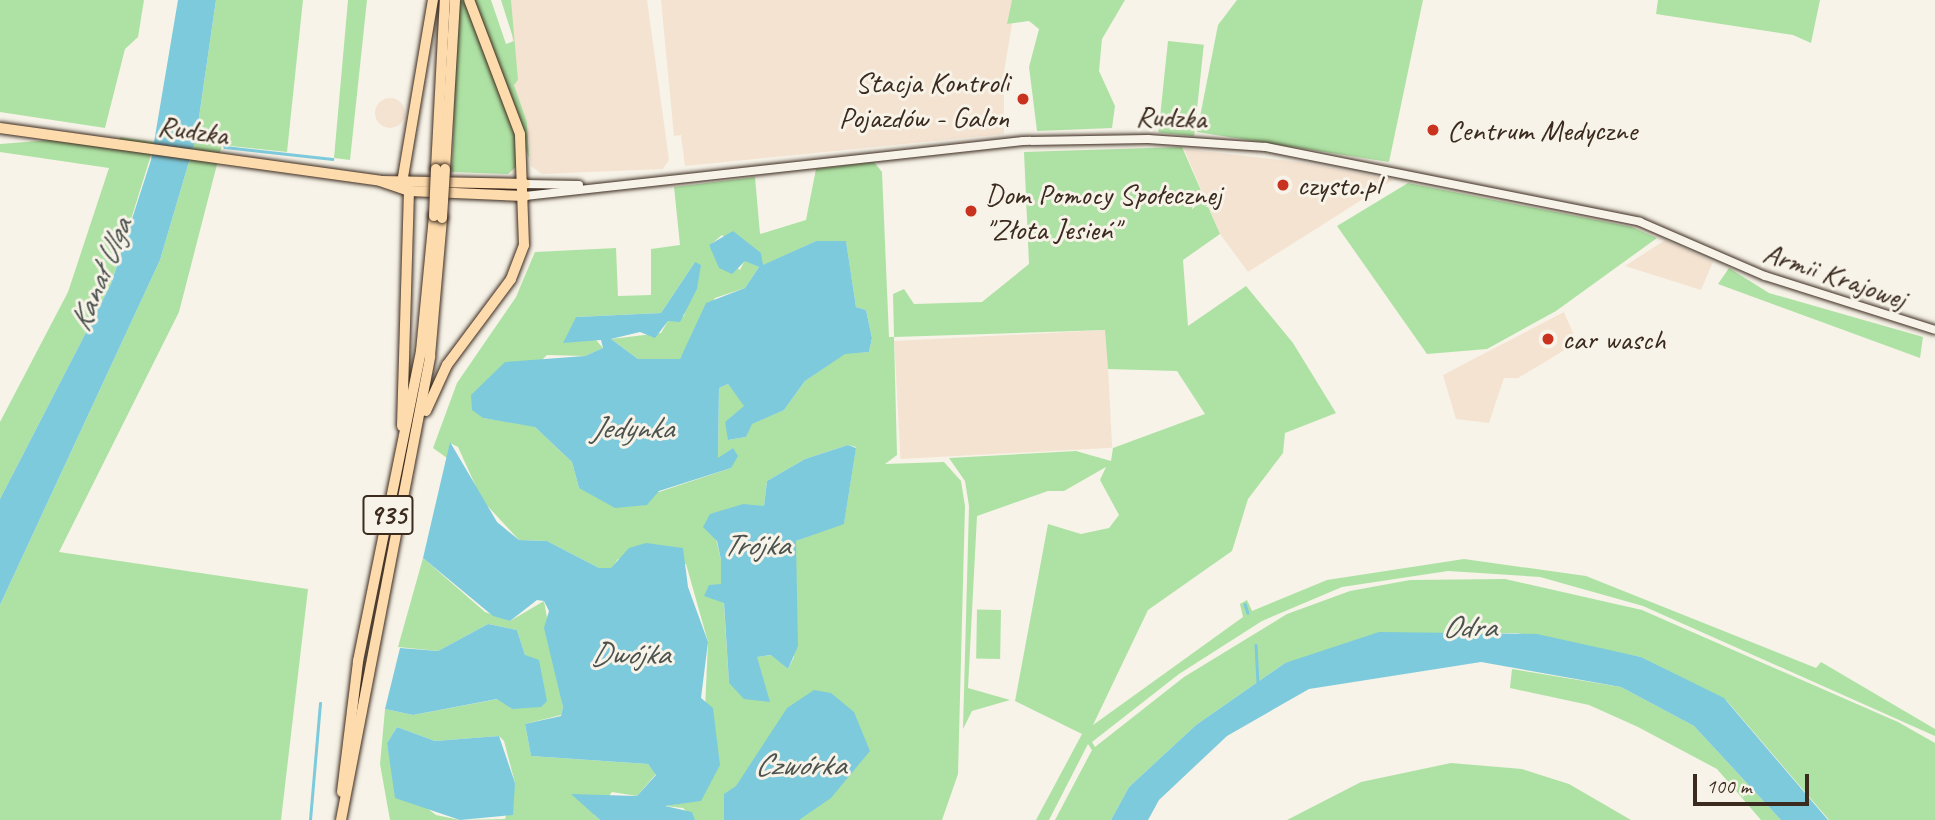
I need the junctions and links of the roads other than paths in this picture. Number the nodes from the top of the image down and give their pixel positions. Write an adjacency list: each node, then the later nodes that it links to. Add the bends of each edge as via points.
1 (433, 0): 7 (main road)
2 (444, 0): 6 (main road, 935)
3 (455, 0): 6 (main road, 935)
4 (469, 0): 9 (main road, via 520,134)
5 (0, 128): 8 (main road, Rudzka)
6 (440, 169): 13 (main road, 935, bridge)
7 (403, 178): 8 (main road, Rudzka); 9 (main road, Rudzka); 11 (main road)
8 (380, 181): 11 (main road, Rudzka)
9 (525, 184): 10 (street, Rudzka); 12 (main road)
10 (607, 185): 12 (street, Rudzka); 14 (street, Rudzka, via 1023,141 1215,143 1295,152 1630,220)
11 (408, 191): 12 (main road, Rudzka); 16 (main road)
12 (526, 196): 17 (main road, via 520,262 436,385)
13 (438, 217): 16 (main road, 935); 17 (main road, 935, via 436,309)
14 (1721, 257): 15 (street, Armii Krajowej, via 1873,315)
15 (1935, 330)
16 (404, 441): 18 (main road, 935, via 358,661)
17 (412, 454): 18 (main road, 935)
18 (342, 817)

